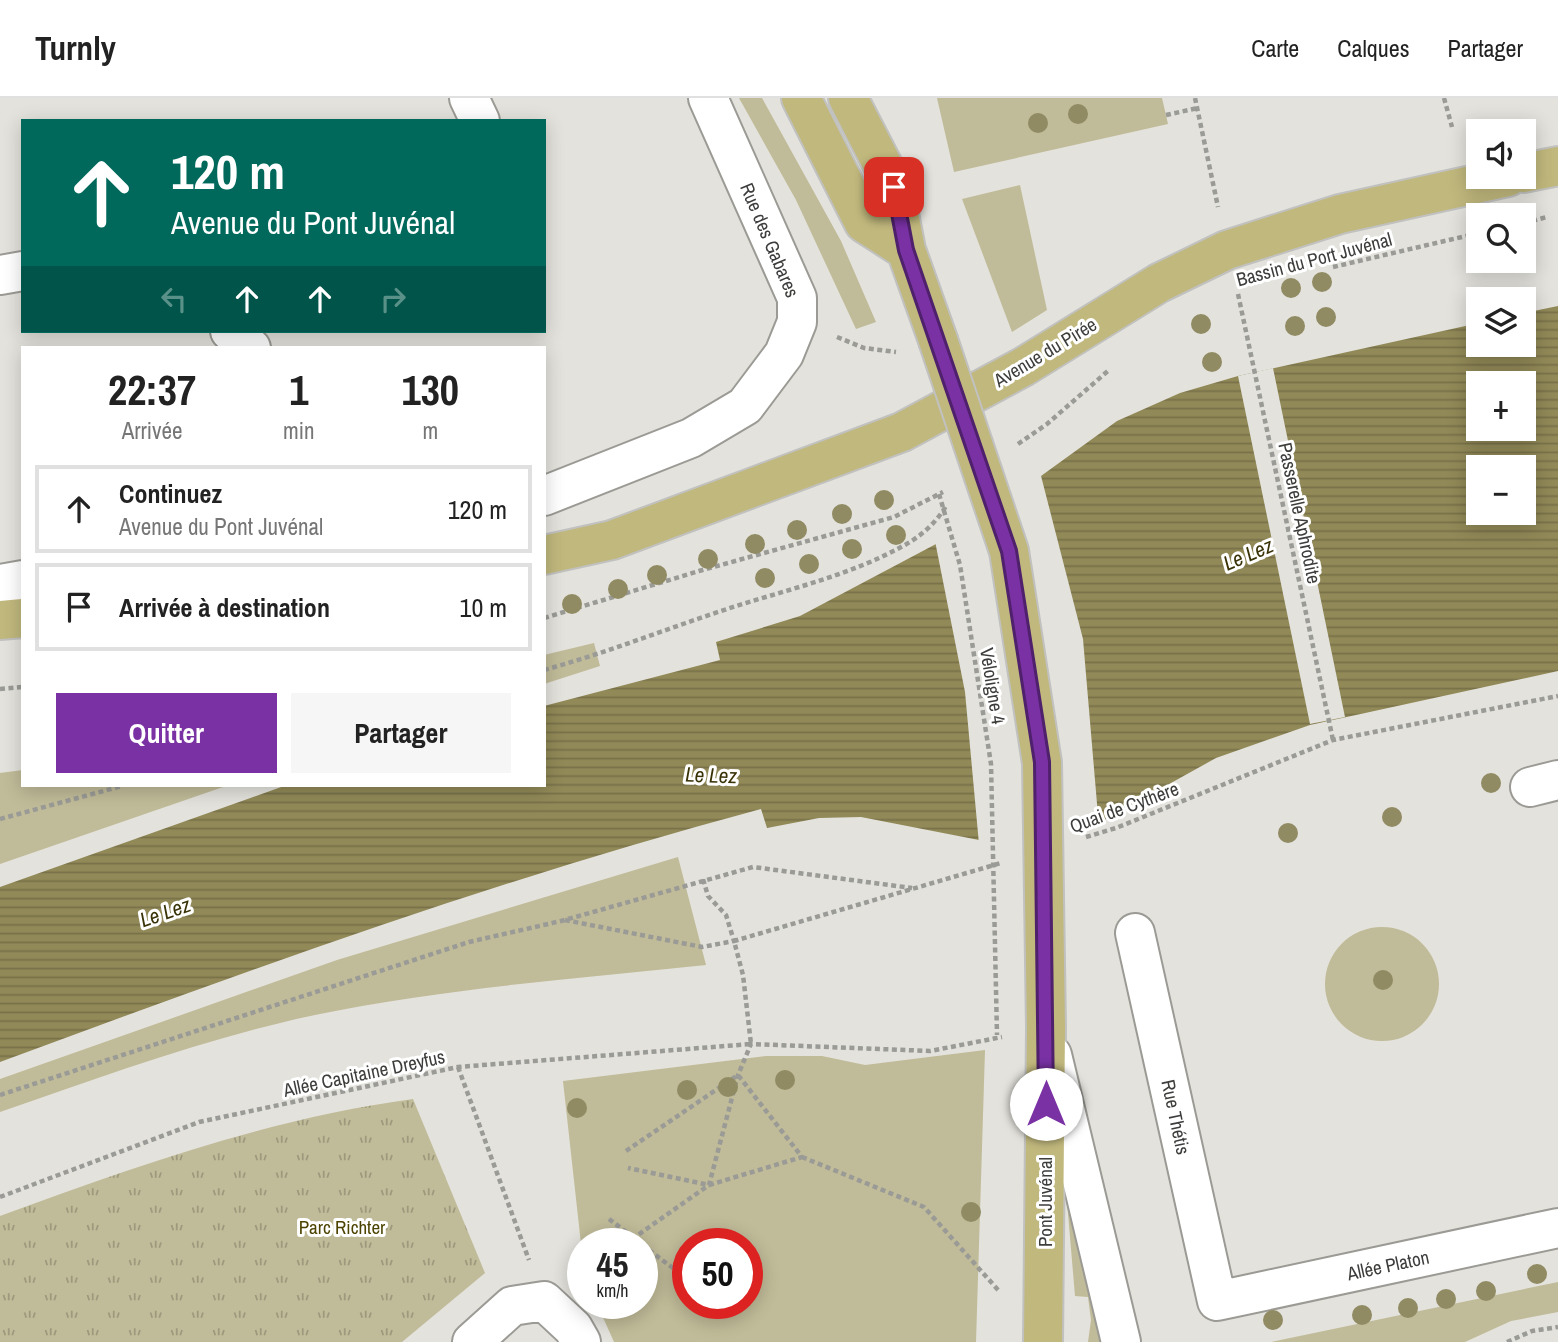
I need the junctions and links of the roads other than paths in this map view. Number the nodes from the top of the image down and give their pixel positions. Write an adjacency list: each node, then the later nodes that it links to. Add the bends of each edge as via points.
1 (469, 98): 5 (street)
2 (708, 98): 14 (street, Rue des Gabares, via 797,298 797,322 784,354 745,406 691,438)
3 (801, 98): 9 (main road, via 864,223)
4 (848, 98): 9 (main road, Pont Juvénal, via 894,187)
5 (479, 119)
6 (1558, 166): 7 (main road)
7 (1536, 171)
8 (1466, 186): 15 (main road, Avenue du Pirée, via 1340,214 1227,250 1159,283 1023,367 902,432 612,540)
9 (906, 250): 21 (main road, Pont Juvénal, bridge, via 1009,551 1042,762)
10 (21, 271): 11 (street)
11 (0, 275)
12 (232, 333): 13 (street)
13 (249, 346)
14 (546, 495)
15 (546, 555)
16 (21, 580): 17 (street)
17 (0, 584)
18 (21, 618): 19 (main road)
19 (0, 620)
20 (1135, 933): 23 (street, Rue Thétis)
21 (1046, 1028): 24 (main road, Pont Juvénal); 27 (street)
22 (1558, 1228): 23 (street, Allée Platon)
23 (1217, 1301)
24 (1042, 1339)
25 (472, 1342): 26 (street, via 512,1306 544,1301)
26 (581, 1342)
27 (1121, 1342)

